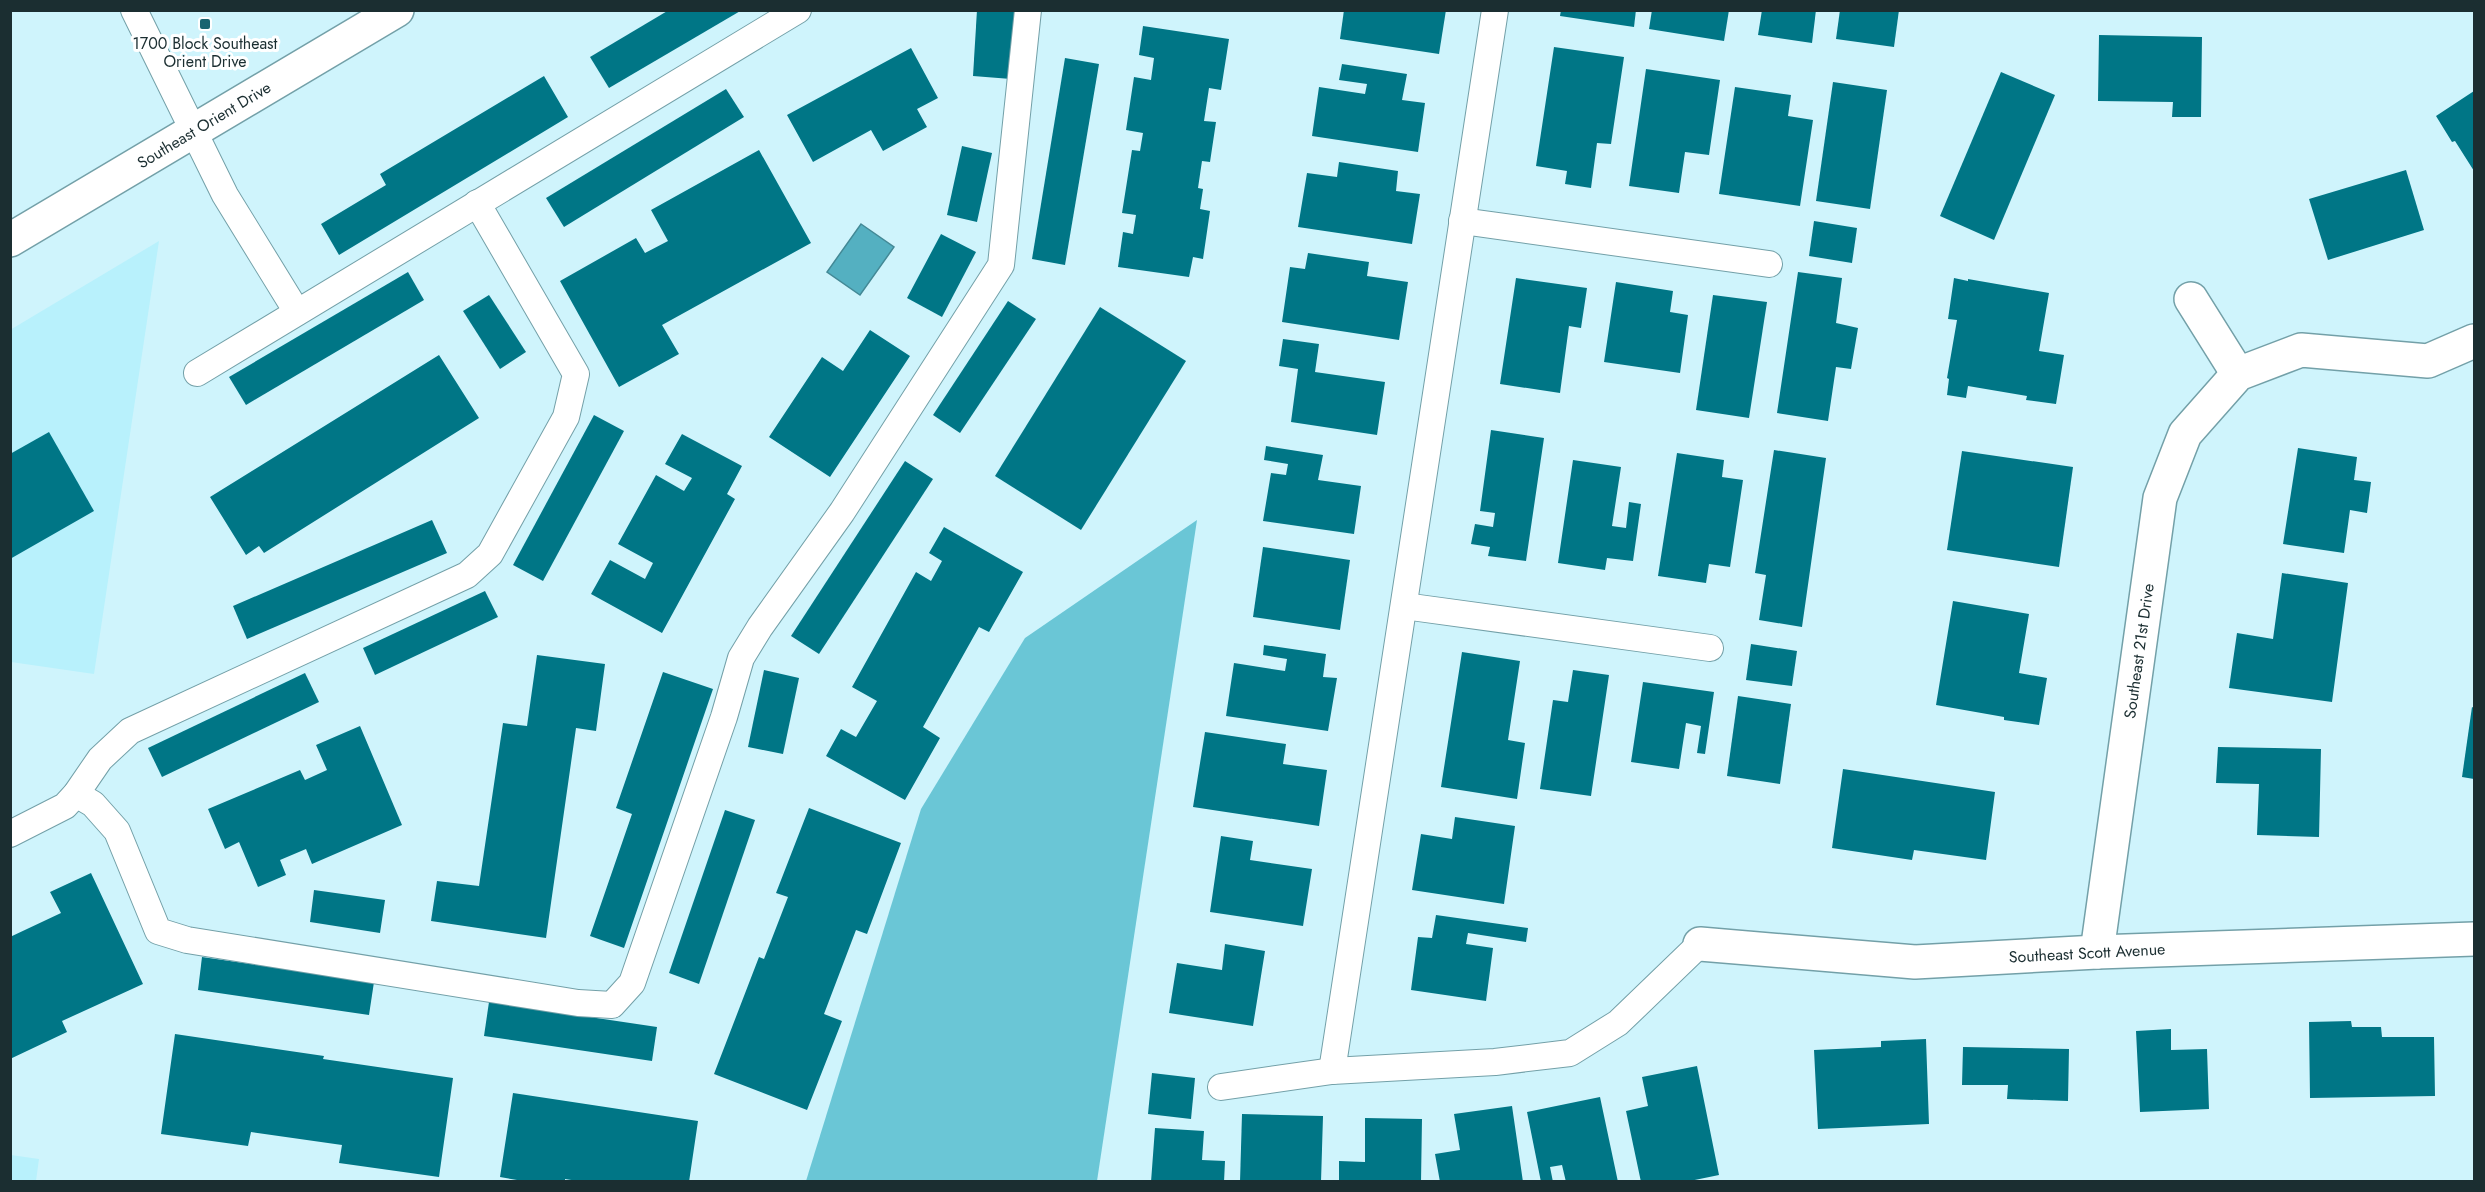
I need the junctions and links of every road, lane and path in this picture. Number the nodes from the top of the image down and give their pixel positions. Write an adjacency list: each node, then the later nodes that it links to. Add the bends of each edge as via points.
1 (134, 10): 6 (lane)
2 (397, 10): 6 (street, Southeast Orient Drive)
3 (798, 10): 7 (lane)
4 (1028, 10): 18 (lane, via 1001,265 842,512 741,658 632,983 612,1005 566,1001 187,940 158,931 117,831 93,804)
5 (1495, 10): 8 (lane)
6 (193, 132): 9 (street, Southeast Orient Drive); 12 (lane, via 225,195)
7 (477, 203): 12 (lane); 18 (lane, via 576,374 566,417 490,554 467,575 130,731 100,759)
8 (1462, 221): 10 (lane); 16 (lane)
9 (10, 240)
10 (1769, 264)
11 (2191, 298): 15 (street)
12 (297, 312): 14 (lane)
13 (2475, 341): 15 (street, Southeast 21st Drive, via 2428,361 2301,350)
14 (197, 373)
15 (2238, 374): 22 (street, Southeast 21st Drive, via 2186,434 2160,498)
16 (1404, 606): 17 (lane); 23 (lane)
17 (1710, 648)
18 (76, 794): 19 (lane, via 65,806)
19 (10, 834)
20 (2475, 939): 22 (street, Southeast Scott Avenue)
21 (1700, 944): 22 (street, Southeast Scott Avenue, via 1915,962); 23 (lane, via 1618,1023 1570,1053 1495,1062)
22 (2097, 952)
23 (1332, 1071): 24 (lane)
24 (1221, 1087)

